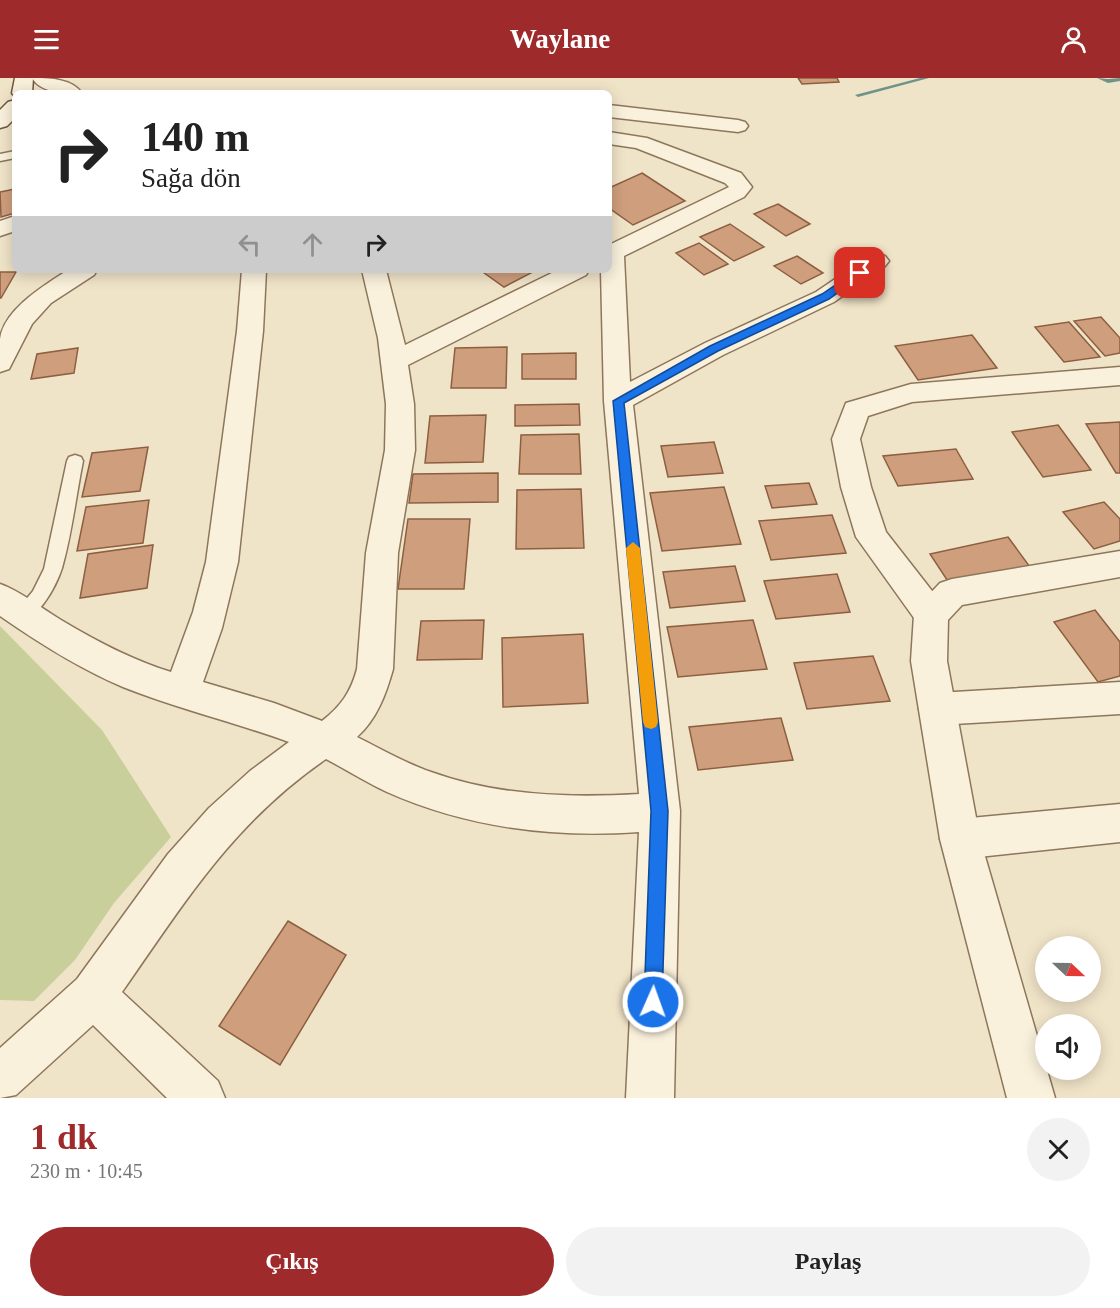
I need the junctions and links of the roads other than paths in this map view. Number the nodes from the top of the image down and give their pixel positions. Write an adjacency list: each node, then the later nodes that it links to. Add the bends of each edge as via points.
1 (41, 78): 2 (street)
2 (66, 90)
3 (612, 111): 4 (street)
4 (738, 126)
5 (612, 138): 6 (street, via 640,142 738,180 741,187)
6 (612, 253)
7 (877, 261): 16 (street, via 825,297 714,349)
8 (80, 273): 14 (street, via 42,298 21,321)
9 (254, 273): 21 (street, via 222,562 205,631)
10 (375, 273): 13 (street)
11 (571, 273): 13 (street)
12 (611, 273): 16 (street)
13 (394, 360): 24 (street, via 400,404 400,450 382,554 373,678 357,713)
14 (0, 363)
15 (1120, 376): 20 (street, via 911,393 856,410 846,439 872,537)
16 (618, 401): 25 (street)
17 (75, 461): 19 (lane, via 53,569 39,596)
18 (1120, 564): 20 (street, via 952,593)
19 (11, 606): 21 (street, via 86,651)
20 (931, 615): 23 (street, via 929,661)
21 (180, 692): 24 (street)
22 (1120, 698): 23 (street)
23 (938, 709): 27 (street)
24 (327, 740): 25 (street, via 401,779 465,801 560,816); 28 (street, via 271,777 217,828 191,857)
25 (660, 811): 31 (street)
26 (1120, 823): 27 (street)
27 (960, 839): 32 (street)
28 (93, 994): 29 (street); 30 (street)
29 (0, 1079)
30 (201, 1098)
31 (650, 1098)
32 (1031, 1098)

